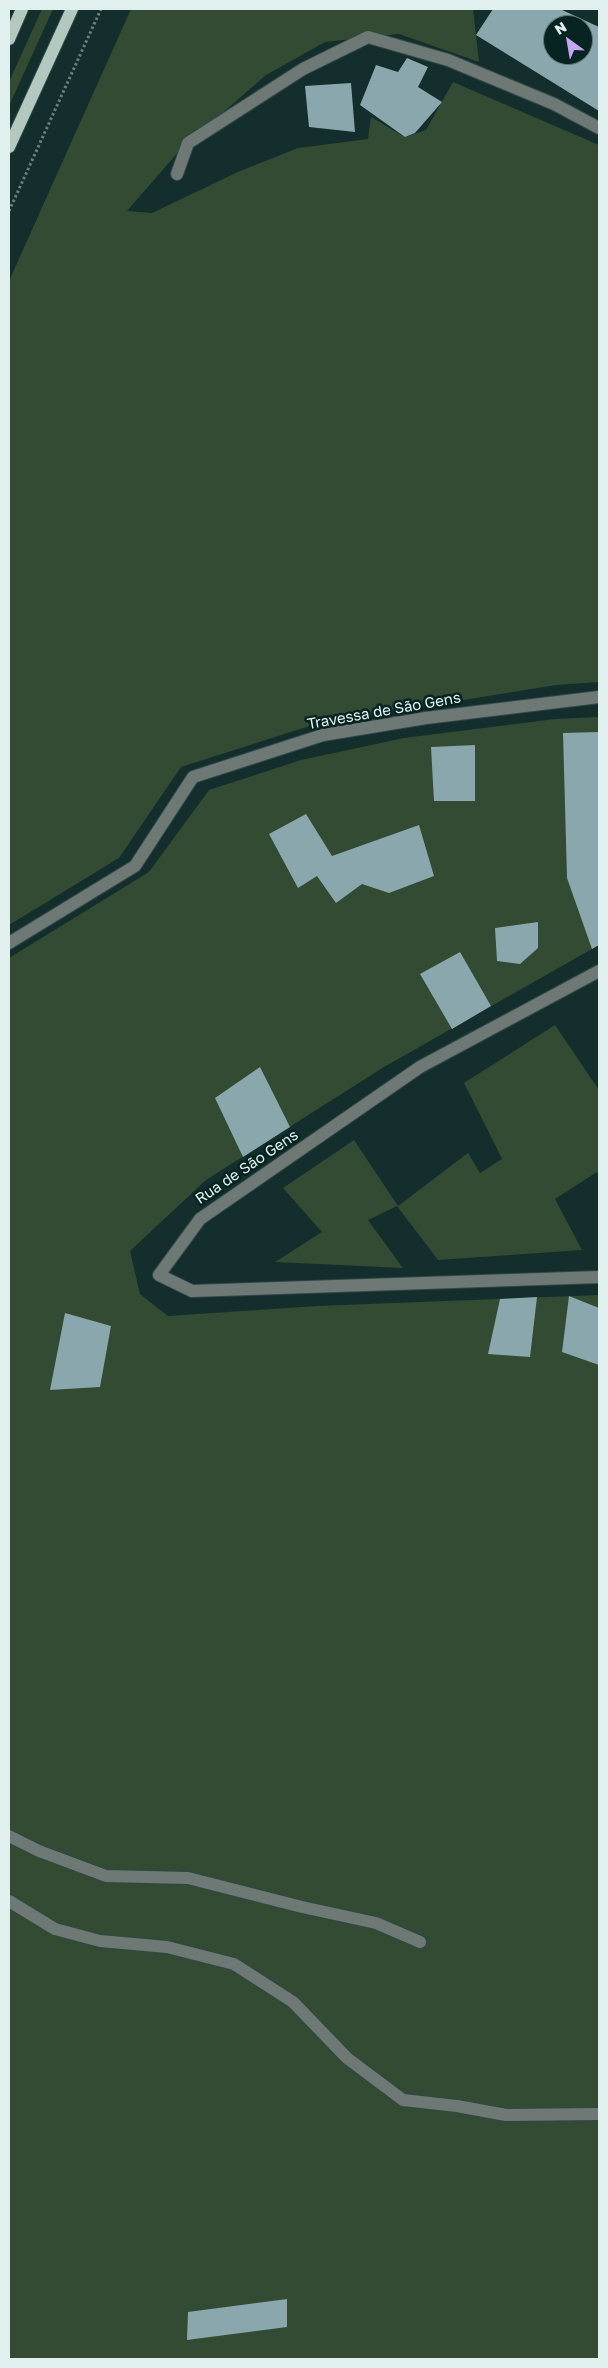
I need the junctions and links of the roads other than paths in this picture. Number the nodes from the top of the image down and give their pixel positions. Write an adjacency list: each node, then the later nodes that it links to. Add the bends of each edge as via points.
1 (22, 9): 3 (main road)
2 (72, 9): 5 (main road)
3 (9, 38)
4 (599, 128): 6 (street, via 554,104 448,60 368,37 303,69 188,143)
5 (9, 147)
6 (177, 174)
7 (599, 697): 8 (street, Travessa de São Gens, via 426,718 323,736 193,778 135,866)
8 (9, 943)
9 (599, 971): 10 (street, Rua de São Gens, via 420,1067 200,1219 159,1275 192,1291)
10 (599, 1277)
11 (9, 1836): 13 (street, via 39,1852 106,1876 188,1878 376,1923)
12 (9, 1901): 14 (street, via 55,1929 100,1941 167,1947 234,1964 293,2002 347,2058 404,2100 506,2116)
13 (420, 1942)
14 (598, 2114)

